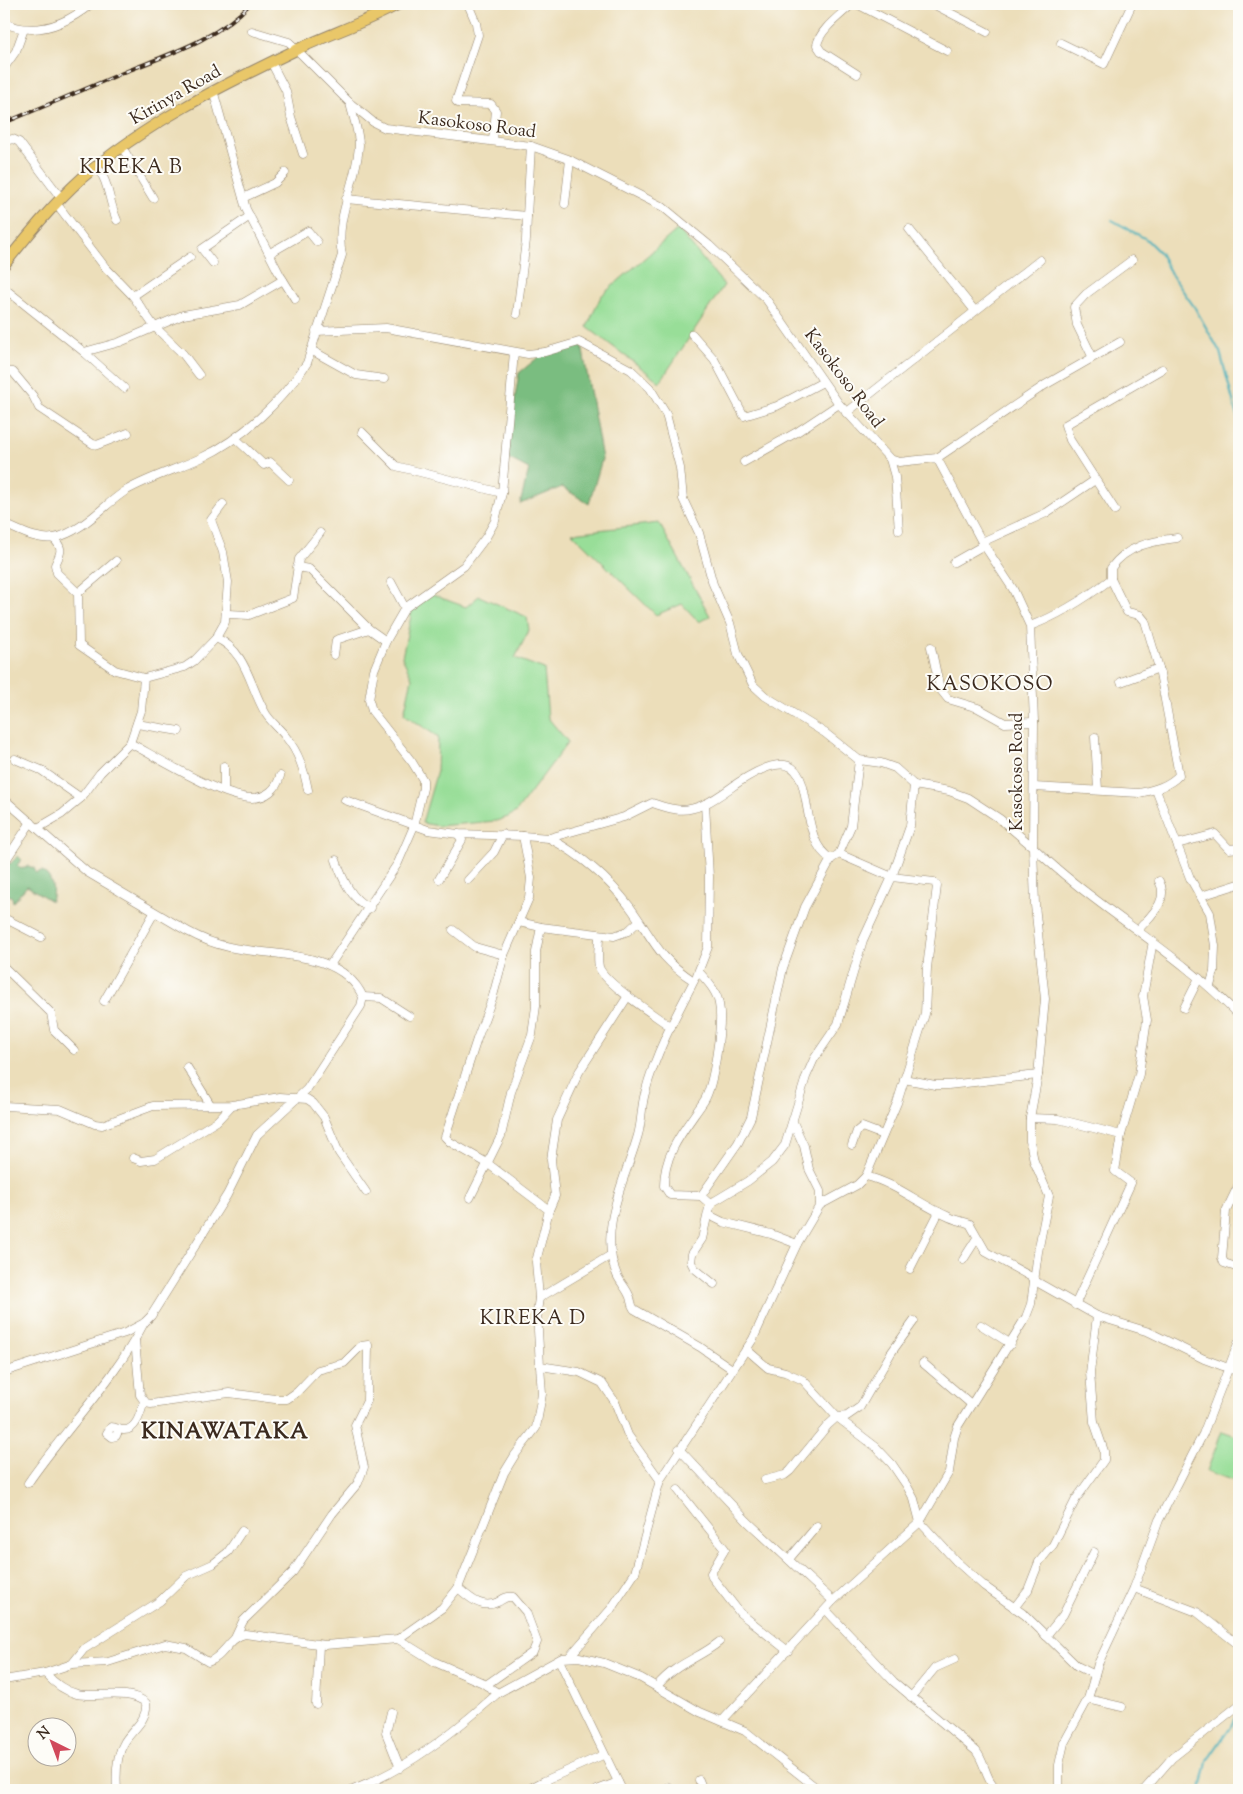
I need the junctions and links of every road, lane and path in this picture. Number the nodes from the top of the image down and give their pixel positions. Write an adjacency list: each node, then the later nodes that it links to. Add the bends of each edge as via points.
1 (91, 4): 9 (street, via 73,17 48,28)
2 (399, 4): 13 (main road, Kirinya Road)
3 (468, 4): 20 (street, via 478,35 456,101 494,106)
4 (852, 4): 17 (street, via 833,22 817,45 821,51)
5 (857, 4): 14 (street)
6 (932, 4): 11 (street)
7 (1132, 4): 12 (street, via 1104,64)
8 (4, 23): 9 (street)
9 (24, 29): 16 (street, via 16,51)
10 (252, 31): 13 (street, Kasokoso Road, via 285,39)
11 (987, 32)
12 (1061, 43)
13 (297, 49): 15 (main road, Kirinya Road); 19 (street, Kasokoso Road)
14 (947, 51)
15 (271, 62): 18 (main road, Kirinya Road); 24 (street, via 286,91)
16 (4, 68)
17 (857, 74)
18 (213, 90): 23 (main road, Kirinya Road); 29 (street)
19 (350, 104): 20 (street, Kasokoso Road, via 385,128); 30 (street, via 358,145)
20 (493, 140): 22 (street, Kasokoso Road)
21 (4, 141): 31 (street, via 13,139 19,142)
22 (531, 146): 25 (street, Kasokoso Road); 34 (street)
23 (122, 148): 26 (main road, Kirinya Road); 28 (street)
24 (303, 154)
25 (570, 160): 32 (street); 62 (street, Kasokoso Road, via 663,207 709,245 766,299)
26 (97, 166): 31 (main road, Kirinya Road); 35 (street)
27 (285, 173): 29 (street, via 275,183)
28 (153, 198)
29 (243, 198): 33 (street)
30 (346, 198): 34 (street); 51 (street, via 340,232 342,255 331,295)
31 (59, 201): 43 (main road, Kirinya Road); 46 (street, via 105,267)
32 (565, 204)
33 (250, 216): 38 (street); 42 (street, via 202,249)
34 (526, 216): 49 (street)
35 (117, 220)
36 (909, 228): 48 (street)
37 (317, 242): 38 (street, via 308,231)
38 (270, 253): 44 (street)
39 (190, 257): 46 (street)
40 (1040, 260): 48 (street)
41 (1132, 260): 57 (street, via 1086,294 1074,307 1077,325)
42 (213, 263)
43 (4, 265)
44 (283, 280): 47 (street); 50 (street, via 240,305 183,315)
45 (4, 288): 55 (street)
46 (133, 296): 50 (street)
47 (295, 299)
48 (975, 311): 65 (street)
49 (517, 314)
50 (154, 326): 55 (street, via 120,342); 60 (street)
51 (316, 330): 54 (street); 56 (street, via 386,328)
52 (692, 334): 62 (street, via 714,359 744,416 777,406)
53 (1120, 342): 57 (street)
54 (311, 350): 61 (street, via 356,375); 68 (street, via 307,363 296,378)
55 (84, 352): 63 (street)
56 (514, 352): 74 (street); 106 (street, via 545,352 573,342 584,343 631,370 650,388 666,414 680,468 683,499 699,533 713,584 730,623 746,674 765,696 825,733)
57 (1092, 356): 69 (street)
58 (1162, 369): 73 (street, via 1065,425 1070,440)
59 (4, 372): 66 (street, via 13,372 43,412 93,444)
60 (199, 375)
61 (384, 379)
62 (823, 382): 64 (street, Kasokoso Road)
63 (124, 388)
64 (839, 404): 65 (street, Kasokoso Road); 71 (street)
65 (846, 413): 70 (street, Kasokoso Road)
66 (128, 432)
67 (362, 432): 74 (street, via 396,466)
68 (235, 438): 72 (street, via 264,465 270,462); 80 (street, via 201,458 126,491 84,522)
69 (937, 458): 70 (street); 82 (street, Kasokoso Road)
70 (890, 460): 78 (street, via 895,477)
71 (744, 462)
72 (289, 480)
73 (1095, 480): 76 (street); 82 (street, via 1046,513)
74 (502, 493): 89 (street, via 495,520 464,566)
75 (223, 504): 90 (street, via 211,520 226,567)
76 (1114, 510)
77 (4, 524): 80 (street, via 30,535)
78 (899, 530)
79 (320, 534): 85 (street, via 302,554)
80 (53, 538): 88 (street, via 62,549 54,565 57,573)
81 (1177, 538): 86 (street, via 1153,541 1126,553 1111,568)
82 (983, 543): 84 (street); 91 (street, Kasokoso Road, via 1013,590)
83 (116, 561): 88 (street)
84 (954, 562)
85 (297, 567): 90 (street, via 291,600 249,615); 92 (street, via 309,569)
86 (1111, 579): 91 (street, via 1078,603); 97 (street, via 1128,612 1144,618)
87 (391, 582): 89 (street)
88 (78, 593): 98 (street, via 79,645 115,670)
89 (405, 608): 94 (street)
90 (228, 614): 93 (street)
91 (1030, 626): 100 (street, Kasokoso Road)
92 (369, 629): 94 (street); 96 (street, via 336,640)
93 (216, 638): 98 (street, via 185,667); 112 (street, via 228,646 248,669 267,716 301,760)
94 (386, 641): 120 (street, via 374,670 369,700 372,712 423,780)
95 (932, 648): 100 (street, via 940,689 948,699 978,708 1005,723)
96 (334, 655)
97 (1160, 668): 99 (street); 114 (street, via 1180,772 1174,780)
98 (144, 678): 101 (street)
99 (1121, 682)
100 (1034, 722): 110 (street, Kasokoso Road)
101 (138, 724): 102 (street); 104 (street)
102 (179, 731)
103 (1095, 737): 113 (street)
104 (130, 743): 111 (street, via 203,782); 115 (street)
105 (15, 759): 115 (street, via 42,770)
106 (859, 760): 109 (street, via 881,762 895,768); 129 (street, via 853,818)
107 (224, 766): 111 (street)
108 (280, 776): 111 (street, via 274,789 257,797)
109 (914, 785): 127 (street, via 968,798); 133 (street, via 910,826)
110 (1034, 787): 113 (street); 127 (street, Kasokoso Road)
111 (224, 789)
112 (308, 790)
113 (1098, 790): 114 (street, via 1133,793)
114 (1156, 790): 126 (street)
115 (81, 798): 121 (street)
116 (4, 799): 119 (street)
117 (345, 800): 120 (street)
118 (705, 804): 125 (street, via 675,810 652,803 624,817); 131 (street, via 770,766 789,764 798,773 816,841); 153 (street, via 708,947)
119 (31, 822): 121 (street); 132 (street)
120 (414, 826): 122 (street); 139 (street, via 398,863)
121 (38, 828): 140 (street, via 87,872)
122 (458, 834): 123 (street); 134 (street, via 462,840)
123 (503, 834): 124 (street); 135 (street, via 494,852)
124 (523, 836): 125 (street); 143 (street, via 531,888)
125 (549, 838): 142 (street, via 575,853 602,876)
126 (1177, 844): 128 (street, via 1215,834 1229,849); 138 (street)
127 (1033, 847): 146 (street, Kasokoso Road, via 1071,883); 166 (street, via 1035,905 1045,999)
128 (1239, 848)
129 (839, 854): 131 (street); 133 (street)
130 (336, 860): 139 (street, via 355,897)
131 (831, 860): 182 (street, via 792,940 777,991 751,1117 738,1143)
132 (4, 863)
133 (892, 877): 167 (street, via 934,882 937,886 925,1014); 173 (street, via 863,940 838,1024 811,1065)
134 (439, 879)
135 (468, 880)
136 (1159, 881): 146 (street, via 1164,891 1161,901)
137 (1239, 884): 138 (street)
138 (1201, 896): 156 (street, via 1210,913 1214,931 1214,972)
139 (370, 908): 151 (street)
140 (154, 913): 151 (street, via 218,944); 159 (street)
141 (4, 918): 148 (street)
142 (639, 921): 147 (street, via 622,934); 155 (street, via 663,958)
143 (518, 922): 144 (street); 150 (street)
144 (540, 927): 147 (street); 178 (street, via 532,1036 511,1092 504,1128)
145 (453, 930): 150 (street, via 475,947)
146 (1138, 930): 149 (street, Kasokoso Road)
147 (599, 936): 157 (street, via 600,969)
148 (41, 937)
149 (1153, 941): 154 (street, Kasokoso Road); 175 (street, via 1144,996 1147,1020 1139,1074)
150 (504, 955): 178 (street, via 445,1137)
151 (330, 965): 158 (street, via 349,977)
152 (4, 967): 164 (street, via 50,1013 54,1030)
153 (699, 972): 155 (street); 182 (street, via 714,990 720,1004 712,1082 704,1100 674,1144 664,1186 670,1195)
154 (1198, 978): 156 (street, Kasokoso Road); 160 (street)
155 (694, 981): 163 (street)
156 (1210, 986): 162 (street, Kasokoso Road)
157 (628, 996): 163 (street); 186 (street, via 579,1072 557,1120 551,1160 555,1196)
158 (363, 997): 161 (street, via 381,998); 168 (street, via 361,1006 324,1066)
159 (104, 1001)
160 (1184, 1008)
161 (409, 1016)
162 (1239, 1016)
163 (671, 1027): 191 (street, via 650,1074 638,1134 620,1187 610,1238)
164 (74, 1050)
165 (187, 1066): 169 (street)
166 (1038, 1075): 167 (street, via 948,1085); 172 (street)
167 (904, 1079): 174 (street)
168 (300, 1097): 170 (street, via 270,1098); 181 (street, via 313,1103 324,1117 339,1153); 201 (street, via 258,1136 222,1204 157,1308)
169 (210, 1104): 170 (street); 171 (street, via 153,1106 102,1125 60,1109)
170 (232, 1105): 177 (street, via 217,1121 155,1159 141,1161)
171 (4, 1106)
172 (1030, 1118): 175 (street, via 1058,1119); 195 (street, via 1031,1152 1048,1196)
173 (793, 1122): 184 (street, via 785,1144 772,1162 748,1182); 185 (street, via 820,1191)
174 (883, 1135): 176 (street, via 862,1128 857,1130); 179 (street)
175 (1121, 1135): 198 (street, via 1115,1170 1130,1183)
176 (852, 1145)
177 (133, 1158)
178 (487, 1162): 183 (street); 186 (street)
179 (866, 1176): 185 (street); 187 (street, via 896,1186)
180 (1239, 1184): 193 (street, via 1226,1211 1222,1258 1224,1263)
181 (366, 1192)
182 (701, 1196): 184 (street)
183 (470, 1198)
184 (711, 1205): 188 (street)
185 (820, 1205): 190 (street)
186 (549, 1210): 197 (street, via 537,1252)
187 (939, 1212): 189 (street, via 970,1224); 194 (street)
188 (709, 1215): 190 (street); 196 (street, via 701,1243 692,1254 691,1262)
189 (977, 1238): 192 (street); 195 (street, via 990,1255)
190 (797, 1244): 206 (street, via 766,1316)
191 (611, 1255): 197 (street); 210 (street, via 634,1309)
192 (964, 1260)
193 (1239, 1268)
194 (910, 1269)
195 (1035, 1280): 198 (street); 205 (street, via 1026,1318)
196 (714, 1284)
197 (539, 1298): 208 (street, via 536,1312)
198 (1075, 1305): 199 (street)
199 (1097, 1316): 209 (street, via 1148,1332 1204,1359); 230 (street, via 1090,1373 1094,1422 1104,1460 1076,1500 1054,1545 1039,1562 1028,1590)
200 (914, 1321): 215 (street, via 860,1407 847,1416)
201 (144, 1323): 203 (street); 211 (street, via 124,1333)
202 (981, 1325): 205 (street)
203 (135, 1340): 213 (street, via 140,1394); 220 (street)
204 (1239, 1341): 209 (street)
205 (1011, 1344): 214 (street)
206 (746, 1350): 210 (street); 215 (street, via 768,1368 803,1380)
207 (923, 1363): 214 (street)
208 (540, 1366): 218 (street, via 579,1372 602,1383 615,1402 628,1435); 227 (street, via 542,1394 538,1422 504,1473)
209 (1229, 1367): 212 (street); 228 (street, via 1203,1434 1159,1520)
210 (732, 1369): 217 (street)
211 (4, 1372)
212 (1239, 1372)
213 (144, 1401): 216 (street, via 133,1426 125,1431); 233 (street, via 159,1404 229,1392 286,1399 318,1370 344,1362 361,1346 368,1345 367,1401 355,1424 364,1459 358,1483 324,1524 293,1572 243,1621)
214 (971, 1404): 222 (street, via 954,1438 946,1481)
215 (837, 1417): 219 (street, via 790,1471); 222 (street, via 876,1447 892,1464 914,1499)
216 (119, 1429)
217 (679, 1449): 218 (street); 226 (street, via 747,1521)
218 (660, 1480): 239 (street, via 635,1573 611,1608)
219 (765, 1480)
220 (28, 1484)
221 (678, 1490): 238 (street, via 725,1549 711,1573 712,1577 740,1614)
222 (920, 1522): 229 (street); 230 (street, via 956,1561)
223 (817, 1526): 226 (street)
224 (242, 1531): 242 (street, via 228,1552 186,1576 160,1602 80,1652)
225 (1094, 1552): 232 (street, via 1063,1615)
226 (789, 1559): 229 (street)
227 (458, 1588): 234 (street, via 437,1612); 246 (street, via 484,1605 506,1596 513,1597 526,1612 537,1642 533,1652)
228 (1134, 1588): 237 (street, via 1197,1612); 244 (street)
229 (833, 1601): 231 (street)
230 (1014, 1608): 232 (street)
231 (826, 1610): 238 (street); 249 (street)
232 (1046, 1636): 244 (street, via 1077,1666)
233 (235, 1638): 236 (street, via 245,1634); 242 (street, via 208,1662 186,1648 165,1644 108,1662)
234 (398, 1639): 236 (street); 246 (street, via 435,1662)
235 (719, 1642): 247 (street, via 675,1667)
236 (319, 1645): 251 (street)
237 (1239, 1645)
238 (788, 1652): 255 (street)
239 (570, 1656): 241 (street); 247 (street, via 604,1663)
240 (955, 1659): 249 (street, via 935,1668)
241 (559, 1660): 248 (street); 256 (street)
242 (72, 1664): 243 (street)
243 (45, 1673): 245 (street); 260 (street, via 60,1687 78,1694 132,1696 146,1703 140,1724 121,1749)
244 (1095, 1675): 250 (street)
245 (4, 1680)
246 (486, 1685): 248 (street)
247 (657, 1686): 255 (street, via 700,1712)
248 (498, 1693): 257 (street, via 442,1741)
249 (911, 1697): 267 (street, via 981,1757 989,1782)
250 (1088, 1699): 253 (street); 268 (street, via 1064,1743 1059,1765)
251 (316, 1704)
252 (1239, 1706): 269 (street, via 1172,1758)
253 (1122, 1707)
254 (391, 1712): 257 (street, via 386,1733)
255 (722, 1721): 266 (street, via 745,1731)
256 (603, 1755): 259 (street); 262 (street)
257 (400, 1768): 261 (street)
258 (699, 1780): 265 (street)
259 (618, 1782): 263 (street); 264 (street)
260 (117, 1790)
261 (353, 1790)
262 (527, 1790)
263 (597, 1790)
264 (622, 1790)
265 (703, 1790)
266 (819, 1790)
267 (998, 1790)
268 (1059, 1790)
269 (1144, 1790)

